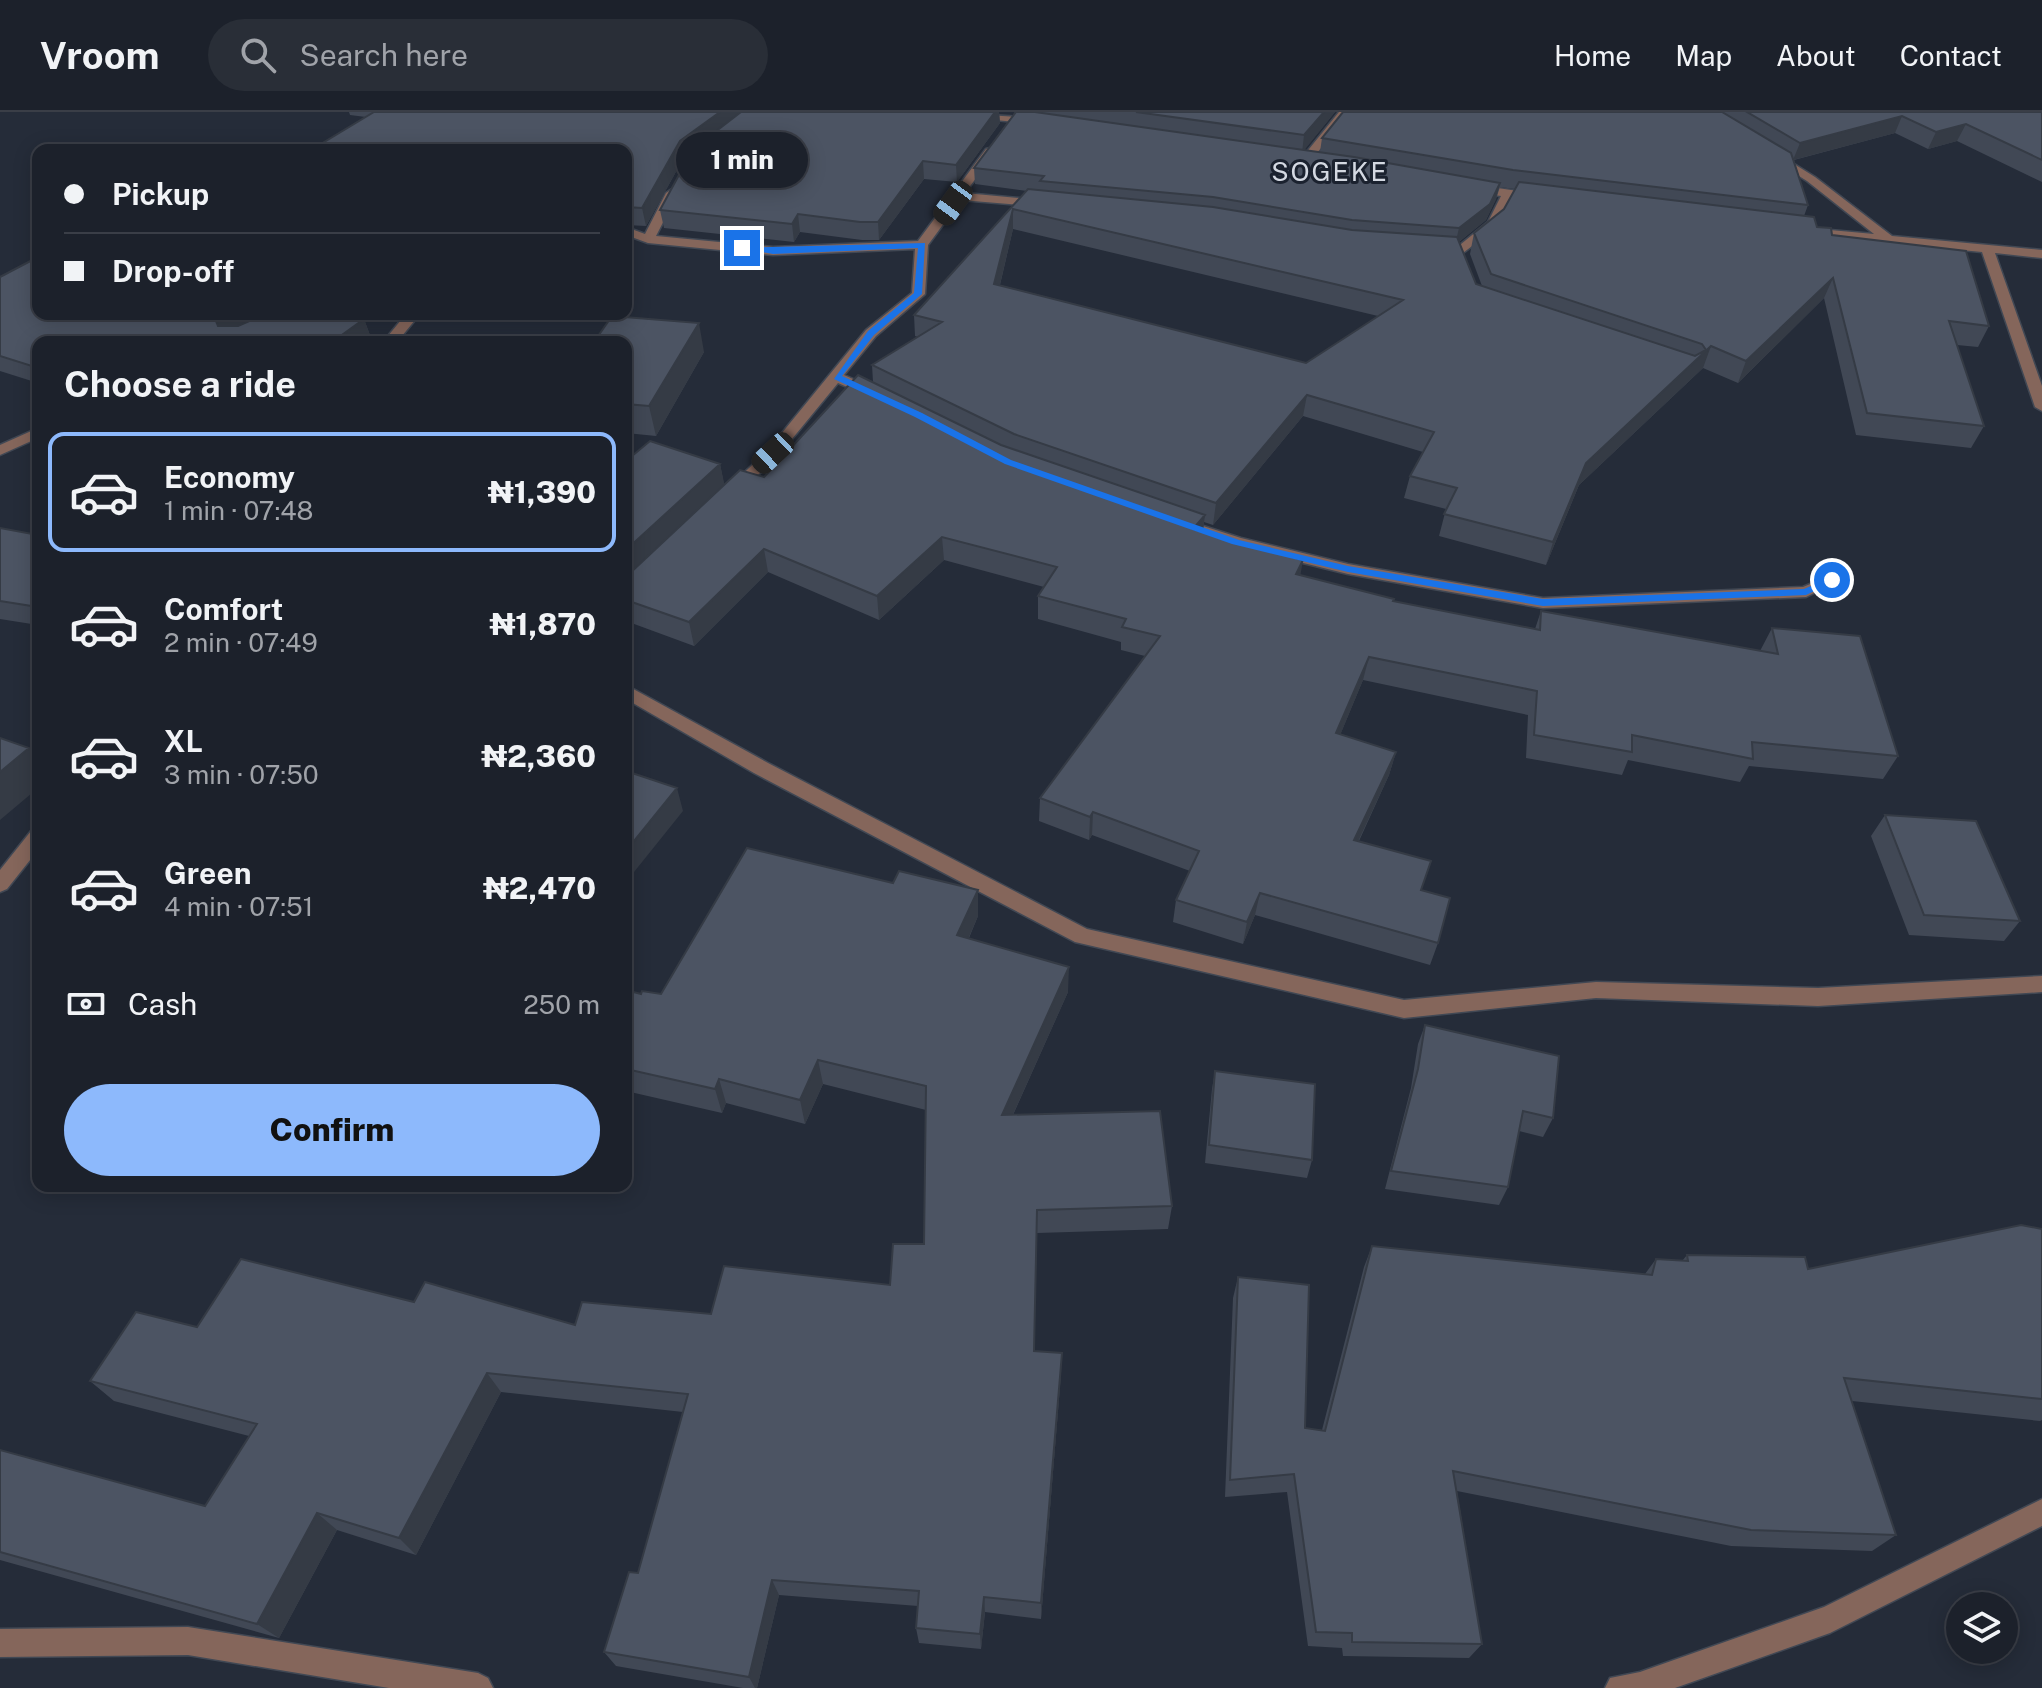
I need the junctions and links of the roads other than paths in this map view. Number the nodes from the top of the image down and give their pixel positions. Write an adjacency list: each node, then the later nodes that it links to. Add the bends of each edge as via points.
1 (945, 112): 4 (street)
2 (1345, 112): 6 (street, via 1311,161)
3 (1044, 123): 4 (street)
4 (1005, 129): 10 (street)
5 (1762, 148): 16 (street)
6 (1289, 158)
7 (682, 176): 15 (street)
8 (1461, 186): 9 (street)
9 (1508, 195): 11 (street); 19 (street, via 1493,224 1461,258)
10 (957, 196): 12 (street); 17 (street)
11 (1553, 200)
12 (1052, 205)
13 (1796, 230): 16 (street)
14 (632, 233): 15 (street)
15 (648, 239): 17 (street, via 773,251)
16 (1890, 241): 18 (street)
17 (922, 245): 23 (street, via 918,294 871,333)
18 (1988, 250): 20 (street); 25 (street)
19 (1444, 251)
20 (2042, 254)
21 (408, 320): 22 (street)
22 (395, 336)
23 (837, 377): 24 (street); 28 (street, via 773,453)
24 (891, 402)
25 (2042, 407)
26 (32, 435): 27 (street)
27 (0, 451)
28 (717, 507)
29 (1164, 518): 30 (street, via 1348,569 1543,603 1806,592)
30 (1832, 580)
31 (632, 694): 34 (street, via 1082,936 1404,1009 1596,990 1818,997)
32 (32, 844): 33 (street)
33 (0, 884)
34 (2042, 984)
35 (2042, 1512): 38 (street, via 1830,1619 1640,1686)
36 (0, 1643): 37 (street, via 188,1641)
37 (478, 1688)
38 (1620, 1688)

